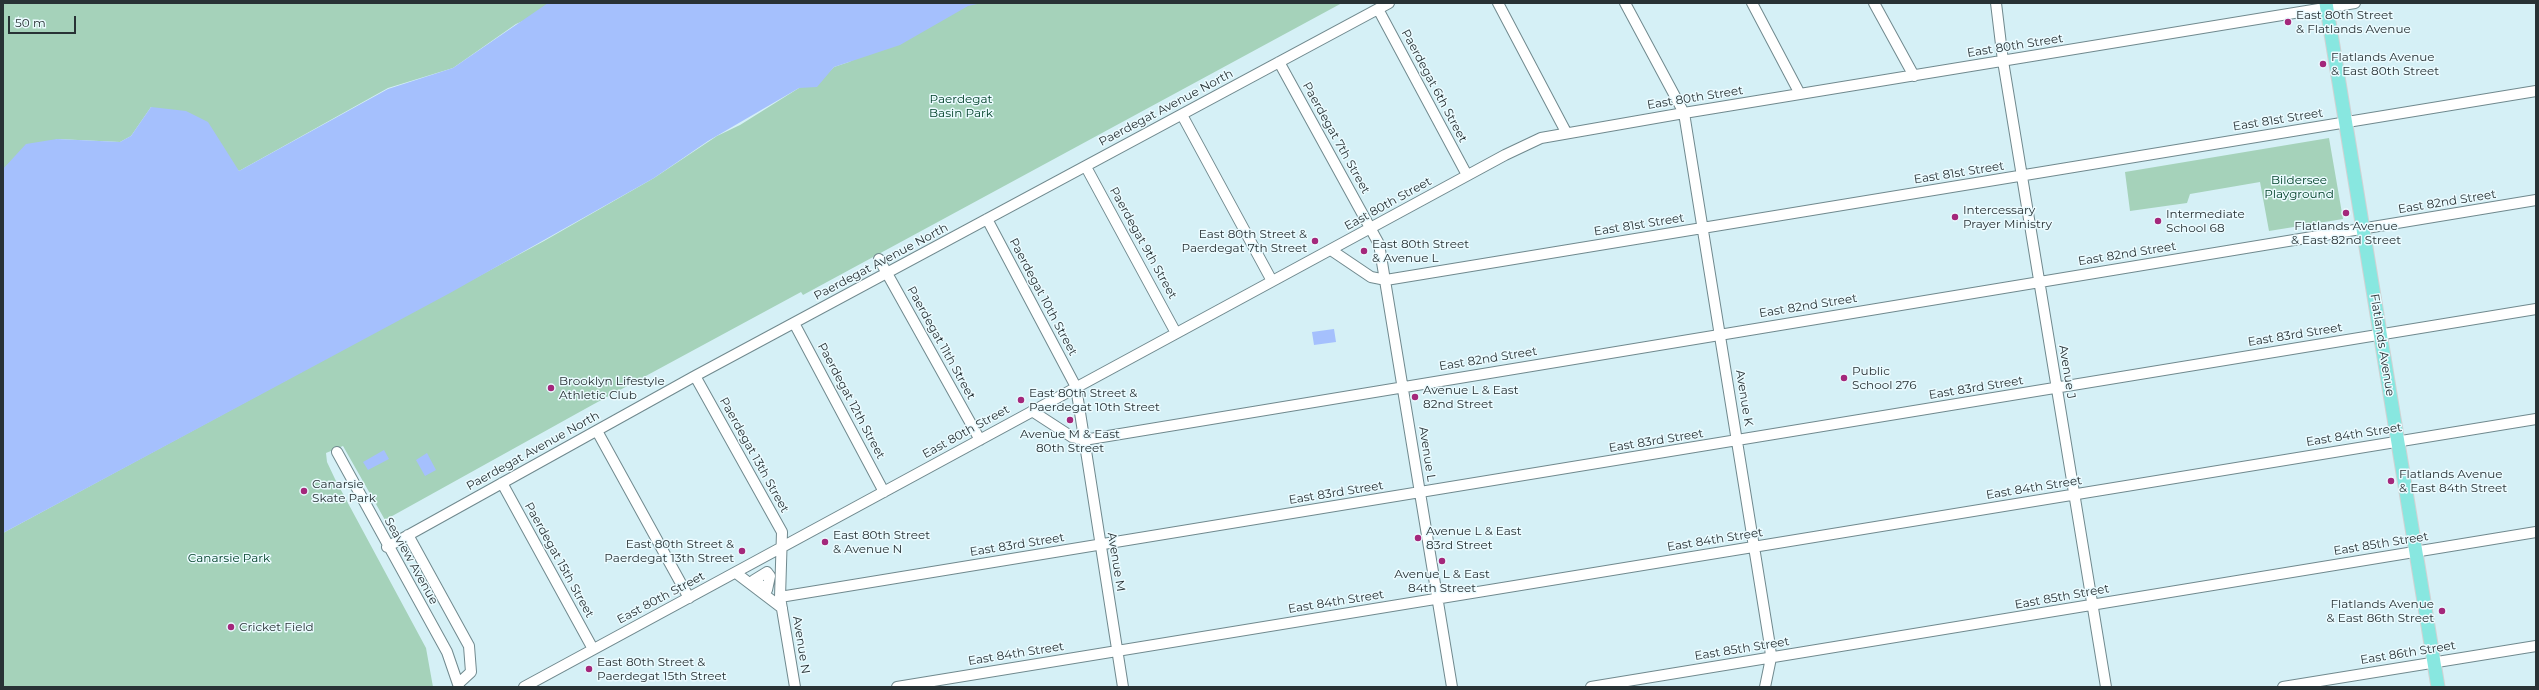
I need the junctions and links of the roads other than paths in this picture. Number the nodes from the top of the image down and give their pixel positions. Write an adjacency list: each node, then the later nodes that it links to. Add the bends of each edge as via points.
1 (1389, 3): 9 (street, Paerdegat Avenue North)
2 (1498, 3): 18 (street)
3 (1626, 3): 15 (street, Avenue K)
4 (1752, 3): 14 (street)
5 (1874, 3): 12 (street)
6 (1996, 3): 10 (street, Avenue J)
7 (2354, 3): 8 (street, East 80th Street)
8 (2326, 5): 10 (street, East 80th Street); 17 (main road, Flatlands Avenue)
9 (1378, 9): 11 (street, Paerdegat Avenue North); 20 (street, Paerdegat 6th Street)
10 (2003, 61): 12 (street, East 80th Street); 21 (street, Avenue J)
11 (1279, 62): 16 (street, Paerdegat Avenue North); 24 (street, Paerdegat 7th Street)
12 (1914, 76): 14 (street, East 80th Street)
13 (2536, 91): 17 (street, East 81st Street)
14 (1800, 94): 15 (street, East 80th Street)
15 (1684, 113): 18 (street, East 80th Street); 25 (street, Avenue K)
16 (1182, 115): 19 (street, Paerdegat Avenue North); 31 (street)
17 (2345, 122): 21 (street, East 81st Street); 26 (main road, Flatlands Avenue)
18 (1566, 132): 20 (street, East 80th Street, via 1522,146)
19 (1086, 167): 23 (street, Paerdegat Avenue North); 35 (street, Paerdegat 9th Street)
20 (1467, 175): 24 (street, East 80th Street)
21 (2022, 175): 25 (street, East 81st Street); 32 (street, Avenue J)
22 (2536, 200): 26 (street, East 82nd Street)
23 (987, 219): 29 (street, Paerdegat Avenue North); 40 (street, Paerdegat 10th Street)
24 (1370, 228): 27 (street, East 80th Street); 30 (street, Avenue L, via 1379,244)
25 (1703, 228): 30 (street, East 81st Street); 36 (street, Avenue K)
26 (2362, 229): 32 (street, East 82nd Street); 37 (main road, Flatlands Avenue)
27 (1331, 250): 30 (street, via 1371,277); 31 (street, East 80th Street)
28 (879, 259): 29 (street, Paerdegat 11th Street)
29 (887, 273): 34 (street, Paerdegat Avenue North); 45 (street, Paerdegat 11th Street)
30 (1386, 280): 39 (street, Avenue L)
31 (1272, 281): 35 (street, East 80th Street)
32 (2040, 282): 36 (street, East 82nd Street); 41 (street, Avenue J)
33 (2536, 309): 37 (street, East 83rd Street)
34 (794, 323): 38 (street, Paerdegat Avenue North); 51 (street, Paerdegat 12th Street)
35 (1176, 333): 40 (street, East 80th Street)
36 (1721, 334): 39 (street, East 82nd Street); 47 (street, Avenue K)
37 (2380, 335): 41 (street, East 83rd Street); 48 (main road, Flatlands Avenue)
38 (695, 376): 44 (street, Paerdegat Avenue North); 59 (street, Paerdegat 13th Street, via 782,532)
39 (1403, 386): 46 (street, East 82nd Street); 52 (street, Avenue L)
40 (1076, 387): 42 (street, East 80th Street); 46 (street, Avenue M)
41 (2057, 388): 47 (street, East 83rd Street); 53 (street, Avenue J)
42 (1032, 411): 45 (street, East 80th Street); 46 (street, via 1072,437)
43 (2536, 419): 48 (street, East 84th Street)
44 (597, 431): 50 (street, Paerdegat Avenue North); 62 (street)
45 (980, 440): 51 (street, East 80th Street)
46 (1084, 440): 56 (street, Avenue M)
47 (1738, 440): 52 (street, East 83rd Street); 57 (street, Avenue K)
48 (2398, 441): 53 (street, East 84th Street); 60 (main road, Flatlands Avenue)
49 (337, 452): 58 (street, Seaview Avenue)
50 (502, 483): 55 (street, Paerdegat Avenue North); 67 (street, Paerdegat 15th Street)
51 (884, 492): 59 (street, East 80th Street)
52 (1420, 492): 56 (street, East 83rd Street); 63 (street, Avenue L)
53 (2075, 494): 57 (street, East 84th Street); 65 (street, Avenue J)
54 (2536, 532): 60 (street, East 85th Street)
55 (408, 536): 58 (street, Paerdegat Avenue North); 71 (street, Seaview Avenue, via 469,646 471,672)
56 (1100, 545): 64 (street, East 83rd Street); 68 (street, Avenue M)
57 (1756, 546): 63 (street, East 84th Street); 69 (street, Avenue K)
58 (387, 547): 71 (street, Seaview Avenue, via 447,652)
59 (781, 548): 61 (street, East 80th Street); 64 (street, Avenue N)
60 (2416, 552): 65 (street, East 85th Street); 70 (main road, Flatlands Avenue)
61 (736, 573): 62 (street, East 80th Street); 64 (street, Avenue N)
62 (688, 598): 67 (street, East 80th Street)
63 (1438, 599): 68 (street, East 84th Street); 76 (street, Avenue L)
64 (781, 602): 73 (street, Avenue N)
65 (2093, 605): 69 (street, East 85th Street); 79 (street, Avenue J)
66 (2536, 646): 70 (street, East 86th Street)
67 (593, 649): 72 (street, East 80th Street)
68 (1117, 651): 74 (street, East 84th Street); 75 (street, Avenue M)
69 (1771, 658): 77 (street, East 85th Street); 78 (street, Avenue K)
70 (2434, 662): 80 (street, East 86th Street); 81 (main road, Flatlands Avenue)
71 (459, 686)
72 (524, 687)
73 (795, 687)
74 (898, 687)
75 (1123, 687)
76 (1452, 687)
77 (1591, 687)
78 (1765, 687)
79 (2106, 687)
80 (2283, 687)
81 (2438, 687)

